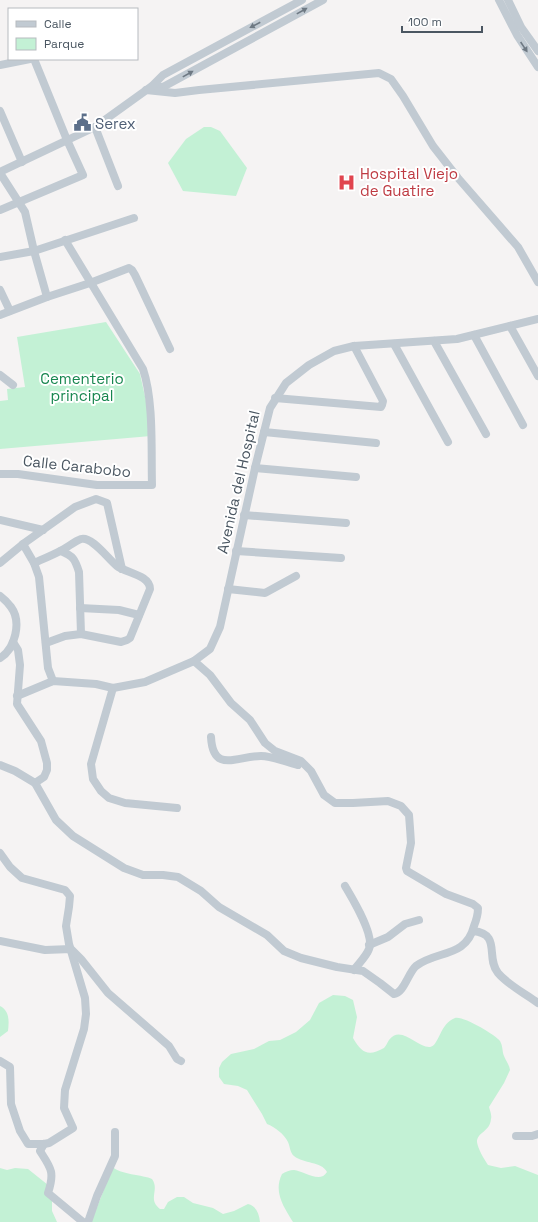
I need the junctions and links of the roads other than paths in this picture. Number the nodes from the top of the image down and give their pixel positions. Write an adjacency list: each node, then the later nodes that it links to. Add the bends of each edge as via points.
1 (302, 0): 10 (street, one-way to 10, via 171,71)
2 (323, 0): 10 (street, one-way to 2, via 163,87)
3 (499, 0): 9 (street, one-way to 9, via 516,35)
4 (508, 0): 5 (street, via 521,27)
5 (538, 51)
6 (25, 60): 8 (street)
7 (34, 60): 13 (street)
8 (0, 65)
9 (538, 67)
10 (149, 88): 12 (street); 23 (street, via 175,93 379,73 391,79 433,146 518,247)
11 (0, 111): 14 (street)
12 (94, 127): 13 (street); 16 (street)
13 (67, 140): 14 (street); 17 (street, via 83,175)
14 (22, 162): 15 (street)
15 (0, 172): 17 (street)
16 (118, 186)
17 (19, 202): 18 (street); 21 (street, via 25,212)
18 (0, 210)
19 (134, 218): 20 (street)
20 (65, 240): 21 (street); 24 (street)
21 (34, 251): 22 (street); 26 (street)
22 (0, 258)
23 (538, 282)
24 (90, 283): 26 (street); 35 (street, via 125,268 132,270); 48 (street, Calle Carabobo, via 143,369 148,384 151,441 152,485)
25 (0, 290): 27 (street)
26 (47, 297): 27 (street)
27 (10, 311): 28 (street)
28 (0, 315)
29 (538, 319): 30 (street, Avenida del Hospital)
30 (510, 326): 31 (street, Avenida del Hospital); 37 (street)
31 (474, 335): 32 (street, Avenida del Hospital); 40 (street)
32 (434, 341): 33 (street, Avenida del Hospital); 42 (street)
33 (394, 344): 34 (street, Avenida del Hospital); 43 (street)
34 (354, 346): 39 (street, Avenida del Hospital, via 334,351 309,365 286,383); 39 (street, via 383,401 381,407)
35 (170, 349)
36 (0, 375): 38 (street)
37 (538, 376)
38 (13, 384)
39 (275, 398): 41 (street, Avenida del Hospital)
40 (523, 425)
41 (264, 432): 44 (street); 45 (street, Avenida del Hospital)
42 (486, 434)
43 (448, 442)
44 (376, 443)
45 (255, 468): 47 (street); 50 (street, Avenida del Hospital)
46 (0, 474): 48 (street, Calle Carabobo, via 18,474)
47 (356, 477)
48 (97, 485): 49 (street)
49 (96, 499): 53 (street, via 75,507); 60 (street, via 107,503)
50 (244, 515): 52 (street); 55 (street, Avenida del Hospital)
51 (0, 520): 53 (street)
52 (346, 523)
53 (43, 530): 54 (street)
54 (23, 544): 58 (street); 59 (street)
55 (236, 550): 57 (street); 62 (street, Avenida del Hospital)
56 (61, 551): 59 (street); 60 (street, via 81,539 88,540); 64 (street, via 71,555 76,563 79,572)
57 (341, 558)
58 (0, 563)
59 (34, 563): 68 (street, via 39,577)
60 (122, 569): 65 (street, via 140,576 150,586)
61 (296, 576): 62 (street, via 265,593)
62 (228, 589): 70 (street, Avenida del Hospital, via 220,627 210,649)
63 (0, 596): 67 (street, via 12,608 16,617 17,627)
64 (80, 608): 65 (street, via 119,610); 66 (street)
65 (139, 615): 66 (street, via 130,638 124,642)
66 (81, 634): 68 (street, via 65,636)
67 (13, 642): 69 (street); 73 (street, via 18,650 20,665)
68 (46, 643): 71 (street, via 48,668)
69 (0, 658)
70 (194, 661): 72 (street, Avenida del Hospital, via 145,682); 76 (street, via 210,675 231,704 250,720 265,744 275,751 301,761)
71 (53, 681): 72 (street, Avenida del Hospital, via 96,684); 73 (street, Avenida del Hospital)
72 (113, 688): 78 (street, via 91,764 93,779 109,798 124,803)
73 (17, 696): 77 (street, via 17,704 41,741 47,763 44,777)
74 (211, 737): 76 (street, via 215,755 223,761 263,756)
75 (0, 765): 77 (street, via 15,770)
76 (306, 767): 82 (street, via 311,771 324,795 335,803 388,801 400,806 409,815 411,843 407,871 446,894 477,907)
77 (35, 783): 86 (street, via 56,820 73,836 124,868 143,875 163,874 178,877 201,891 219,907 267,935 284,950 301,958)
78 (177, 808)
79 (0, 854): 85 (street, via 22,878 65,890 70,896 66,926)
80 (345, 886): 84 (street, via 362,917)
81 (419, 920): 84 (street, via 405,924 388,937)
82 (473, 932): 86 (street, via 470,939 458,949 416,966 397,994 362,971); 87 (street, via 485,934 489,938 492,960 499,974)
83 (0, 941): 85 (street, via 45,950)
84 (369, 945): 86 (street)
85 (70, 949): 89 (street, via 108,993 169,1046); 93 (street, via 85,998 86,1014 84,1029 65,1090 64,1108 73,1128)
86 (354, 970)
87 (538, 1003)
88 (0, 1061): 93 (street, via 10,1067 11,1104 20,1131 28,1144)
89 (181, 1061)
90 (114, 1132): 95 (street, via 115,1156)
91 (538, 1134): 92 (street)
92 (516, 1136)
93 (44, 1144): 94 (street, via 40,1151 51,1168 52,1175 48,1193)
94 (84, 1222)
95 (88, 1222)

